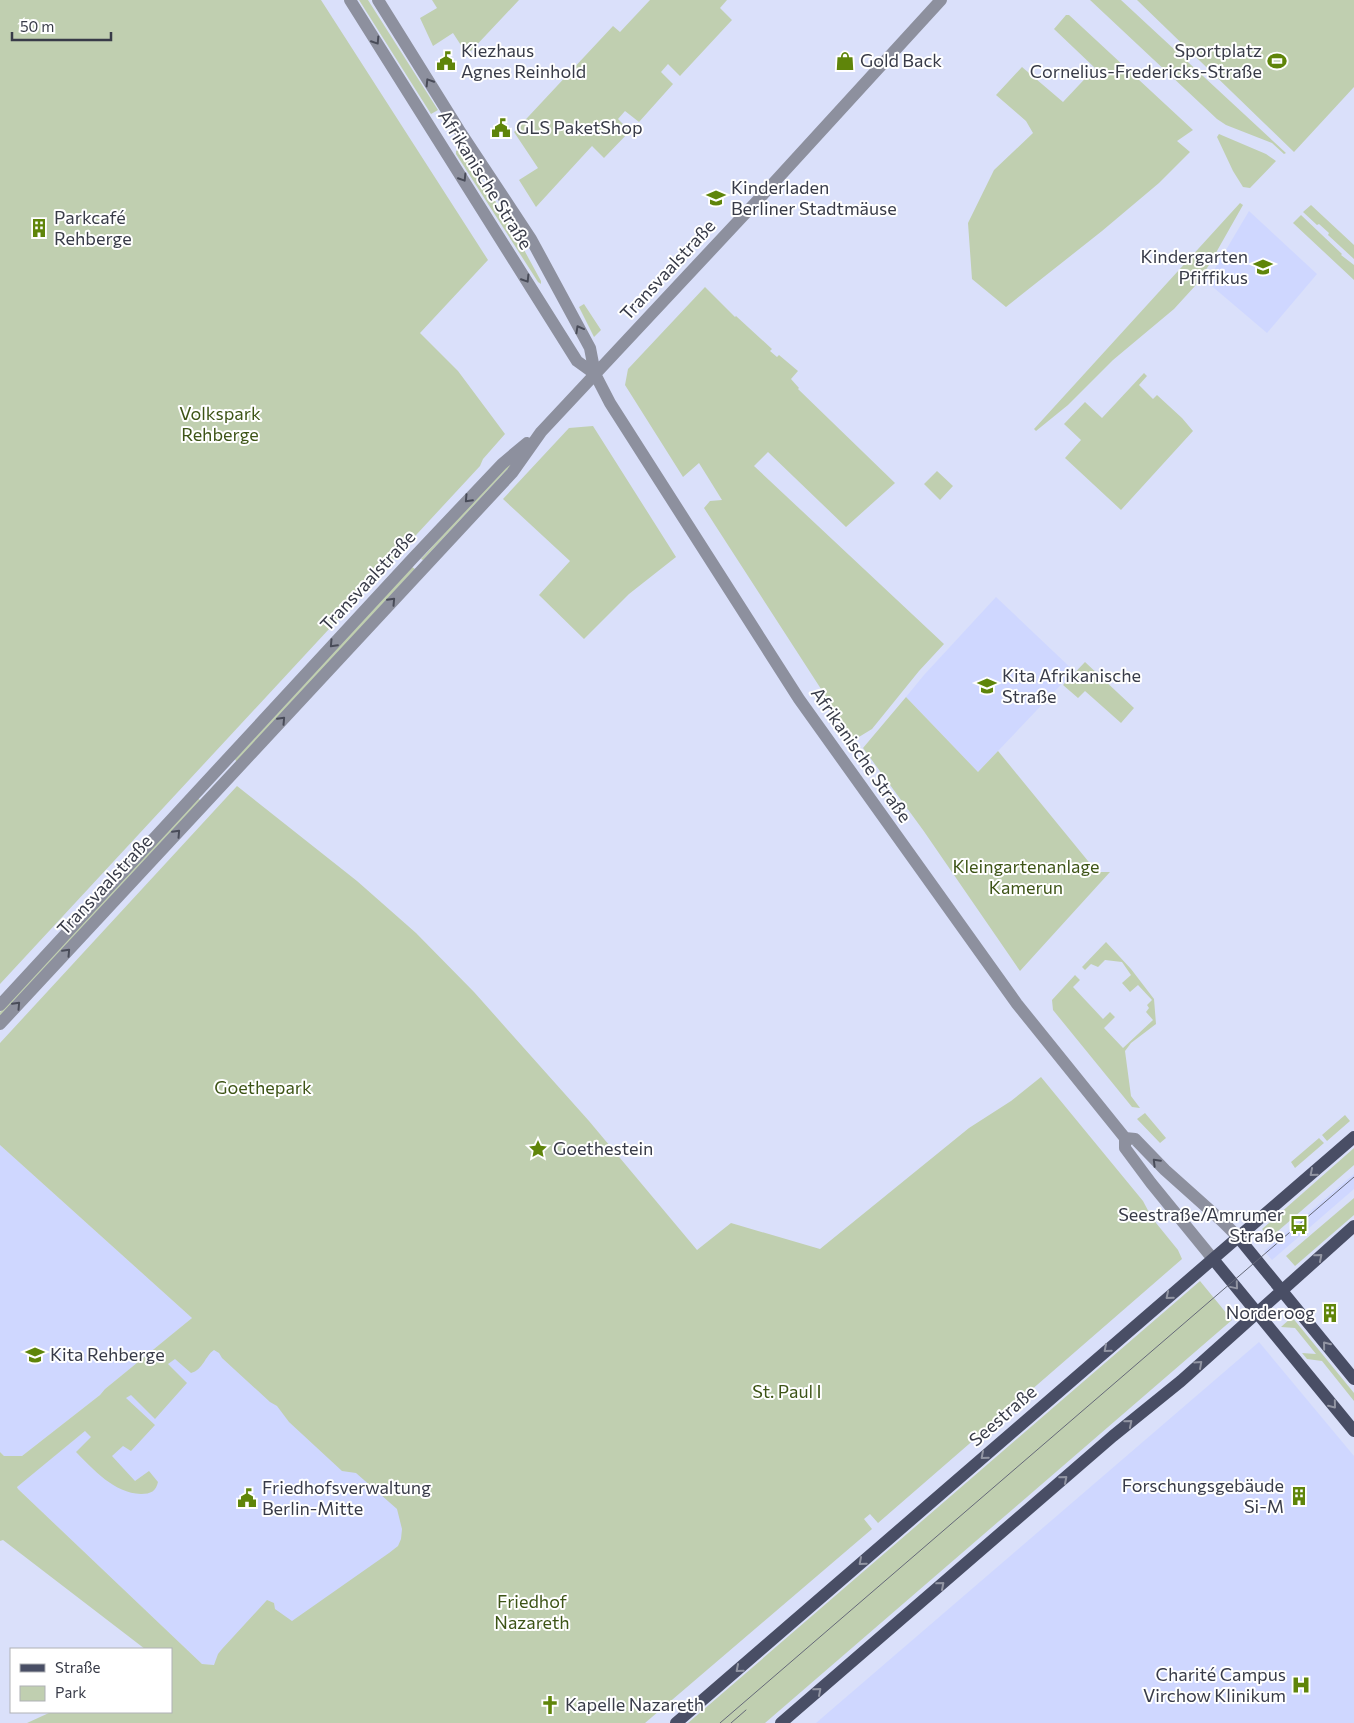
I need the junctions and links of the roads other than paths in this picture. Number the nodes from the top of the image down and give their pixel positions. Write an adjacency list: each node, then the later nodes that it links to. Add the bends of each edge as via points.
1 (350, 0): 5 (street, Afrikanische Straße, one-way to 5)
2 (378, 0): 4 (street, Afrikanische Straße, one-way to 2)
3 (941, 0): 6 (street, Transvaalstraße)
4 (459, 130): 5 (street); 6 (street, Afrikanische Straße, one-way to 4, via 590,348 531,239)
5 (441, 142): 6 (street, Afrikanische Straße, one-way to 6, via 577,361)
6 (595, 374): 7 (street, Transvaalstraße); 15 (street, Afrikanische Straße, via 610,403 799,699 1017,1004)
7 (541, 432): 8 (street, Transvaalstraße, one-way to 8, via 502,464); 9 (street, Transvaalstraße, via 512,473)
8 (414, 557): 9 (street); 10 (street, Transvaalstraße, one-way to 10)
9 (424, 567): 11 (street, Transvaalstraße, one-way to 9)
10 (226, 760): 11 (street); 12 (street, Transvaalstraße)
11 (236, 770): 13 (street, Transvaalstraße, one-way to 11)
12 (0, 1005)
13 (0, 1024)
14 (1354, 1137): 19 (main road, Seestraße, one-way to 19)
15 (1125, 1138): 16 (street, Afrikanische Straße, one-way to 15, via 1135,1140); 17 (street, Afrikanische Straße, via 1125,1148)
16 (1182, 1186): 17 (street); 19 (street, Afrikanische Straße)
17 (1165, 1201): 20 (street, Afrikanische Straße)
18 (1354, 1226): 21 (main road, one-way to 18)
19 (1238, 1238): 20 (main road, Seestraße); 21 (main road)
20 (1213, 1259): 22 (main road, one-way to 22); 25 (main road, Seestraße, one-way to 25)
21 (1281, 1290): 22 (main road); 23 (main road, one-way to 21)
22 (1257, 1313): 24 (main road, one-way to 24); 26 (main road, one-way to 22)
23 (1354, 1379)
24 (1354, 1431)
25 (676, 1723)
26 (781, 1723)

